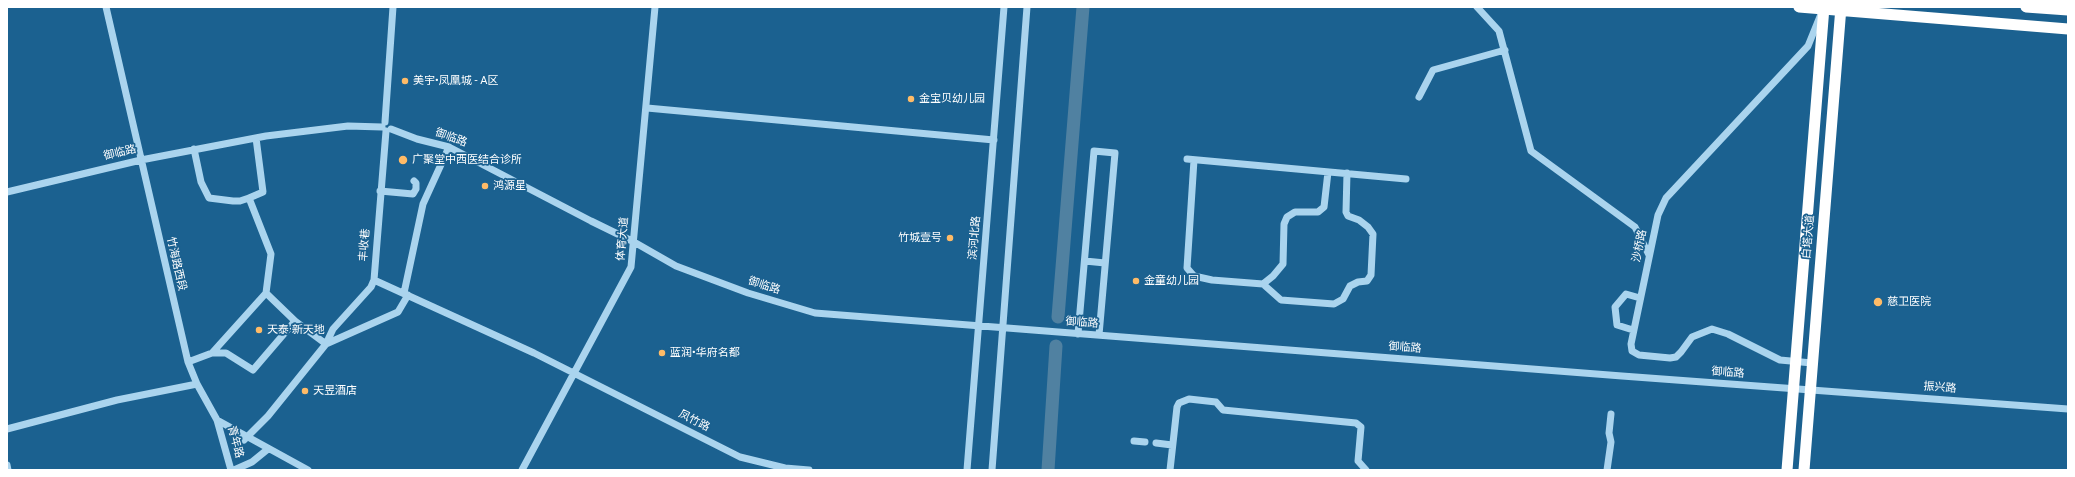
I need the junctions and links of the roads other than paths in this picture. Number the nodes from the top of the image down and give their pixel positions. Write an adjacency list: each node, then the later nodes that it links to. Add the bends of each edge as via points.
1 (106, 7): 21 (street, 竹海路西段)
2 (393, 7): 16 (street, 丰收巷)
3 (655, 7): 15 (street, 体育大道)
4 (1004, 7): 18 (street, 滨河北路)
5 (1027, 7): 42 (street)
6 (1477, 7): 13 (street, via 1499,31)
7 (1799, 7): 9 (highway)
8 (2026, 7): 11 (highway)
9 (1825, 8): 10 (highway); 32 (street, 沙桥路, via 1808,46 1666,198 1658,215); 49 (highway, 白塔大道)
10 (1841, 9): 12 (highway); 50 (highway, 白塔大道)
11 (2068, 10)
12 (2068, 29)
13 (1505, 50): 14 (street, via 1433,70); 32 (street, via 1531,151 1635,226)
14 (1419, 97)
15 (647, 108): 18 (street); 31 (street, 体育大道)
16 (386, 127): 17 (street, 御临路, via 348,126); 19 (street, 御临路); 26 (street, 丰收巷)
17 (256, 138): 20 (street, 御临路); 29 (street, via 263,192)
18 (994, 140): 41 (street, 滨河北路)
19 (449, 147): 30 (street); 31 (street, 御临路)
20 (194, 149): 21 (street, 御临路); 29 (street, via 201,182 209,198 233,201)
21 (141, 160): 27 (street, 御临路); 48 (street, 竹海路西段)
22 (1328, 172): 23 (street); 36 (street, via 1324,207 1318,212 1295,212 1287,217 1284,224 1283,264); 36 (street, via 1191,159 1187,268 1194,276 1212,280)
23 (1347, 173): 24 (street); 36 (street, via 1346,212 1348,216 1368,227 1373,234 1371,274 1367,281 1350,286 1343,299 1334,304 1281,300)
24 (1406, 178)
25 (414, 181): 28 (street, via 416,189)
26 (380, 191): 28 (street); 35 (street, 丰收巷)
27 (7, 192)
28 (413, 194): 30 (street)
29 (250, 198): 37 (street, via 271,254)
30 (423, 204): 38 (street)
31 (634, 242): 41 (street, 御临路, via 676,266 748,293 815,313); 51 (street, 体育大道, via 632,267)
32 (1649, 256): 39 (street, 沙桥路)
33 (1084, 262): 34 (street); 34 (street, via 1094,151 1115,153); 44 (street)
34 (1105, 263): 45 (street)
35 (374, 280): 38 (street, 凤竹路); 46 (street, via 371,287 333,329)
36 (1263, 284)
37 (266, 293): 40 (street); 47 (street)
38 (406, 294): 46 (street, via 398,312); 51 (street, 凤竹路)
39 (1640, 298): 43 (street, 沙桥路); 43 (street, via 1626,294 1615,307 1617,324)
40 (296, 321): 46 (street); 47 (street, via 253,370 226,353)
41 (979, 326): 42 (street, 御临路); 72 (street, 滨河北路)
42 (1002, 328): 44 (street, 御临路); 73 (street)
43 (1633, 330): 49 (street, 沙桥路, via 1632,351 1639,355 1676,357 1692,337 1712,329 1728,334 1780,360)
44 (1077, 334): 45 (street, 御临路)
45 (1099, 335): 53 (street, 御临路)
46 (326, 344): 59 (street, via 268,416)
47 (212, 353): 48 (street)
48 (188, 362): 52 (street, 竹海路西段)
49 (1796, 362): 50 (street, 沙桥路); 53 (highway, 白塔大道)
50 (1812, 363): 54 (highway, 白塔大道)
51 (574, 373): 70 (street, 体育大道); 71 (street, 凤竹路, via 740,457 785,468)
52 (197, 384): 57 (street, 竹海路西段); 58 (street, via 117,400)
53 (1794, 388): 54 (street, 御临路); 77 (highway, 白塔大道)
54 (1810, 390): 55 (street, 振兴路); 78 (highway, 白塔大道)
55 (2068, 409)
56 (1611, 414): 76 (street)
57 (218, 423): 59 (street); 67 (street, 青年路)
58 (7, 428)
59 (245, 438): 64 (street)
60 (1134, 441): 61 (street)
61 (1145, 442)
62 (1156, 443): 63 (street)
63 (1172, 445): 74 (street); 75 (street, via 1179,403 1189,399 1211,401 1216,402 1223,410 1356,423 1361,427 1358,461)
64 (266, 450): 67 (street, via 252,462); 68 (street); 69 (street)
65 (7, 465): 66 (street)
66 (8, 470)
67 (233, 470)
68 (299, 470)
69 (308, 470)
70 (522, 470)
71 (809, 470)
72 (967, 470)
73 (992, 470)
74 (1170, 470)
75 (1366, 470)
76 (1607, 470)
77 (1787, 470)
78 (1804, 470)

